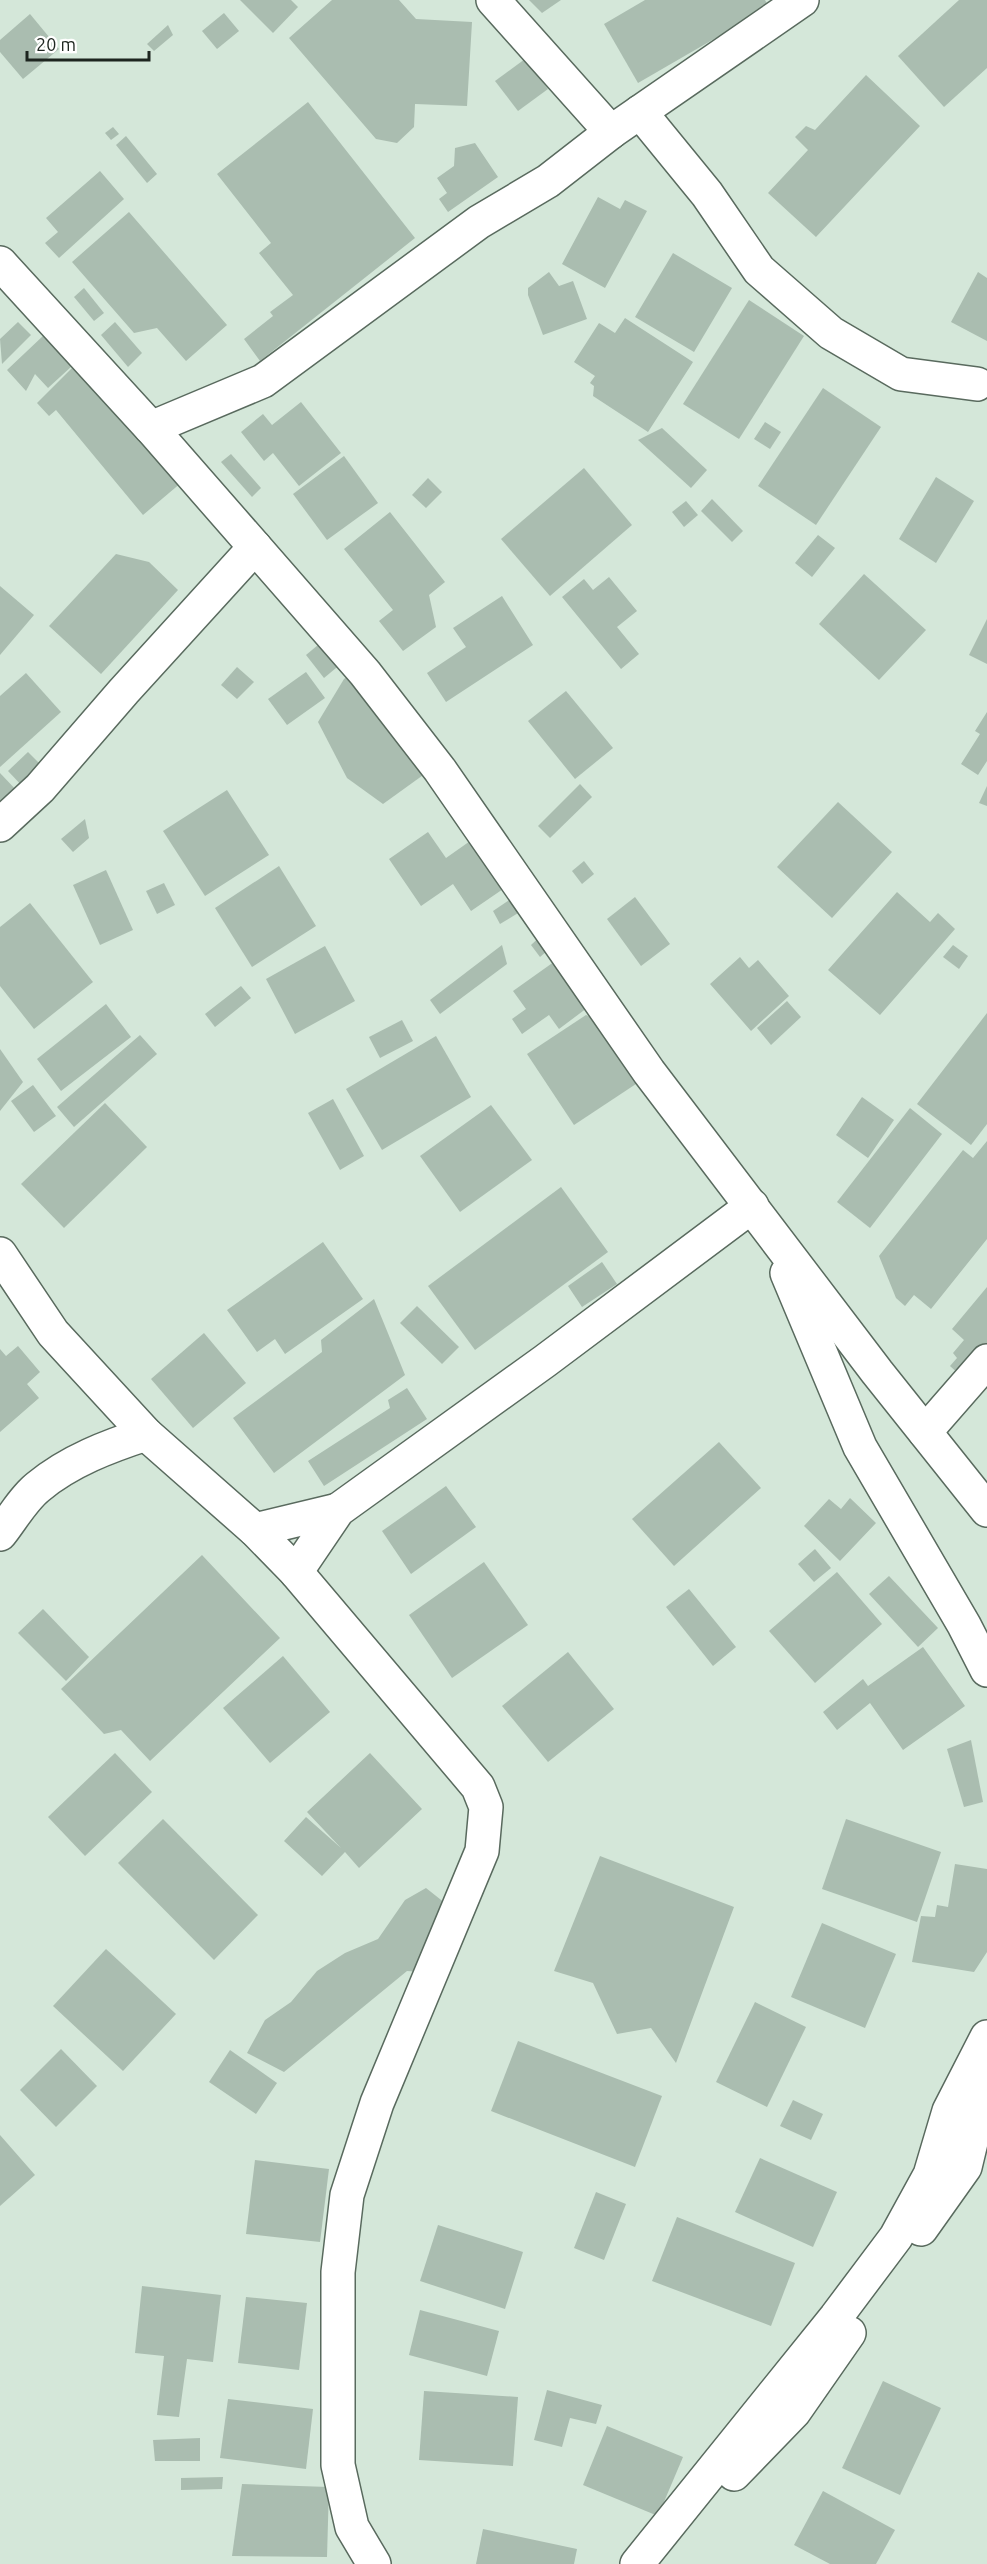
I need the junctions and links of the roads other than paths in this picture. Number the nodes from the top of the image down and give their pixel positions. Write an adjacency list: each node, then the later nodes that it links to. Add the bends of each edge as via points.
1 (493, 0): 4 (street)
2 (802, 0): 3 (street)
3 (640, 112): 4 (street); 6 (street, via 707,194 759,270 831,333 901,374)
4 (611, 132): 7 (street, via 548,181 479,222 263,381)
5 (0, 263): 7 (street)
6 (977, 384)
7 (151, 428): 8 (street)
8 (255, 547): 9 (street, via 40,788); 10 (street, via 365,673 440,770 649,1072)
9 (0, 825)
10 (752, 1206): 11 (street); 16 (street)
11 (771, 1233): 14 (street); 21 (street, via 860,1447)
12 (0, 1254): 15 (street, via 53,1333)
13 (987, 1361): 14 (street)
14 (925, 1432): 17 (street)
15 (146, 1434): 18 (street); 19 (street, via 111,1445 37,1488)
16 (338, 1510): 18 (street); 20 (street)
17 (987, 1510)
18 (255, 1530): 20 (street)
19 (0, 1534)
20 (296, 1572): 24 (street, via 477,1787 486,1807 482,1851 377,2103 347,2195 338,2272 338,2465 352,2527)
21 (987, 1670)
22 (987, 2037): 25 (street, via 949,2111 930,2175 896,2237)
23 (987, 2076): 26 (street, via 965,2167 794,2412)
24 (374, 2564)
25 (637, 2564)
26 (648, 2564)

